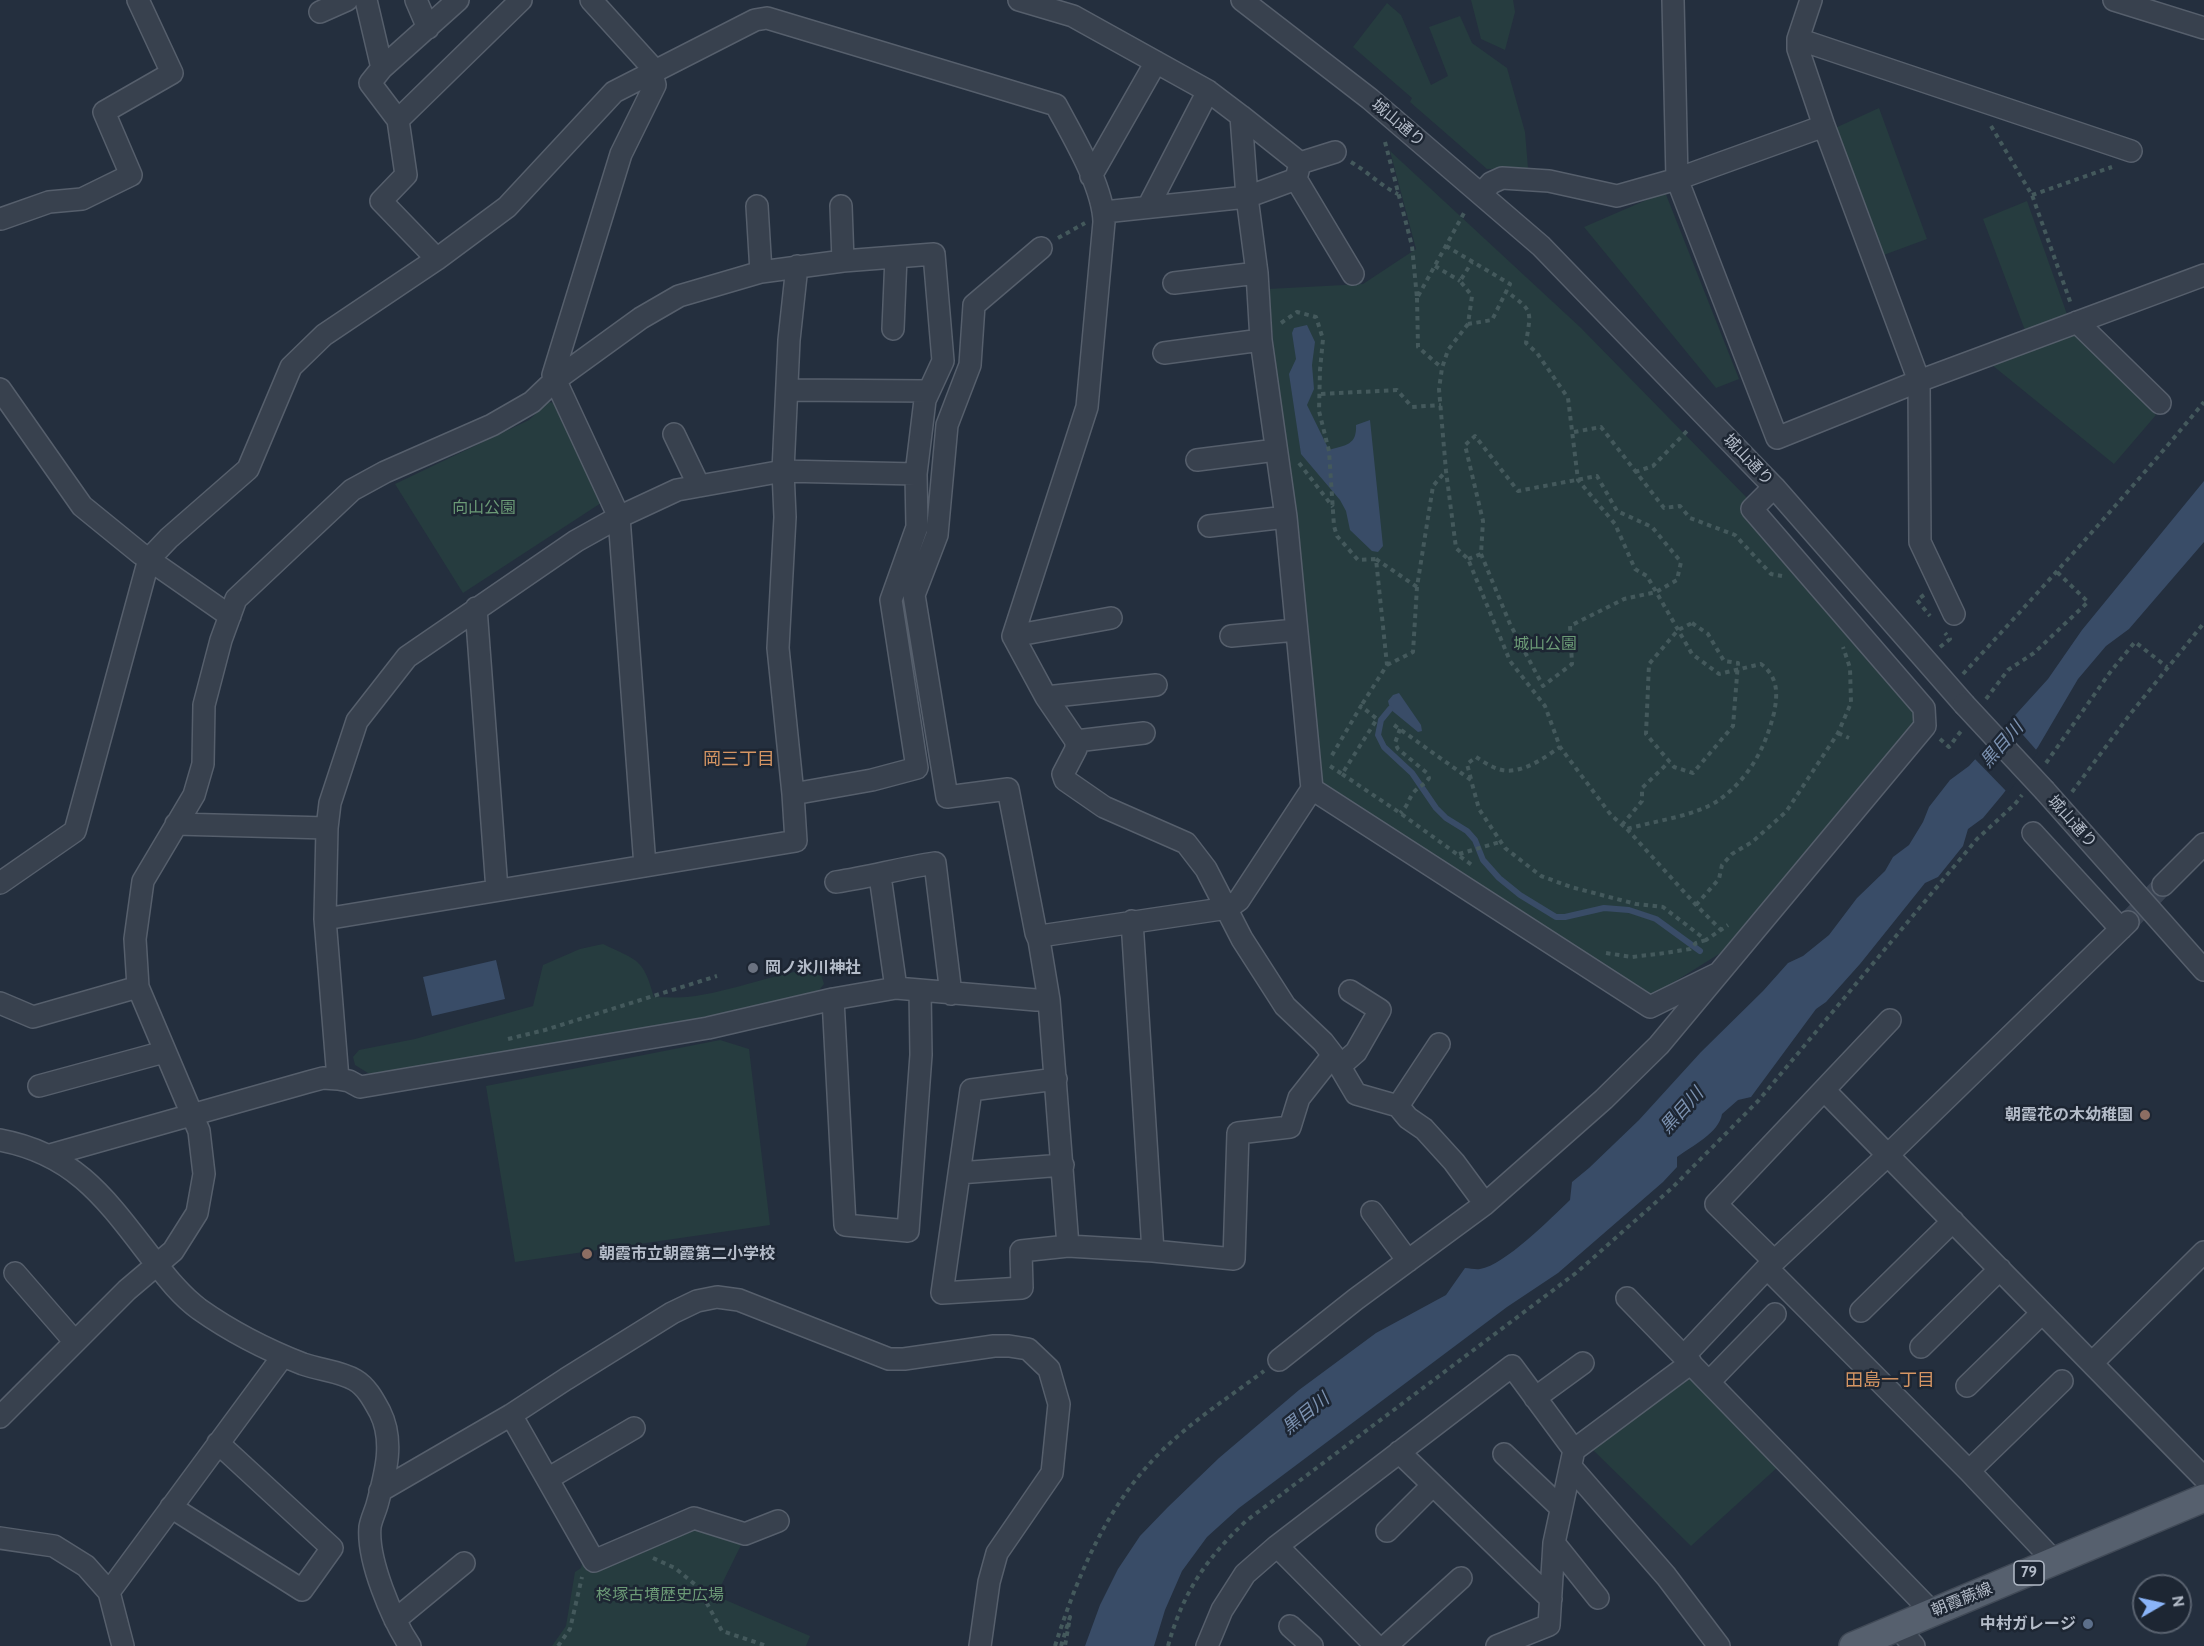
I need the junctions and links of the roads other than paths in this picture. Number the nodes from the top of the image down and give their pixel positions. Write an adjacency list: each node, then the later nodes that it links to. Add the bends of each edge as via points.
1 (138, 0): 36 (street, via 172,73 104,112 130,175 82,199 50,202)
2 (347, 0): 14 (street)
3 (366, 0): 19 (street)
4 (416, 0): 15 (street)
5 (458, 0): 15 (street)
6 (521, 0): 23 (street)
7 (591, 0): 20 (street, via 650,65)
8 (1019, 0): 18 (street, via 1073,16)
9 (1242, 0): 30 (street, 城山通り, via 1370,99)
10 (1673, 0): 29 (street)
11 (1811, 0): 17 (street)
12 (2114, 0): 16 (street)
13 (761, 9): 20 (street); 28 (street, via 767,18 1056,105)
14 (320, 12)
15 (428, 28): 19 (street)
16 (2204, 28)
17 (1798, 39): 24 (street); 25 (street)
18 (1156, 62): 21 (street); 28 (street)
19 (382, 68): 23 (street, via 370,83)
20 (652, 74): 39 (street, via 614,92 507,207); 51 (street, via 655,85 621,154)
21 (1208, 91): 22 (street); 34 (street)
22 (1241, 116): 27 (street); 31 (street)
23 (398, 120): 39 (street, via 406,175 381,201)
24 (1824, 126): 29 (street); 52 (street)
25 (2131, 151)
26 (1335, 152): 27 (street)
27 (1298, 171): 31 (street); 44 (street)
28 (1091, 176): 35 (street)
29 (1677, 179): 30 (street, via 1617,196 1550,181 1502,178); 52 (street, via 1777,438)
30 (1482, 194): 63 (street, 城山通り, via 1541,246)
31 (1248, 197): 34 (street); 43 (street)
32 (757, 206): 42 (street)
33 (841, 206): 40 (street)
34 (1148, 207): 35 (street)
35 (1104, 212): 73 (street, via 1087,407)
36 (0, 218)
37 (1041, 248): 94 (street, via 974,305 970,365 947,425 937,535 914,595 946,796 1008,789)
38 (896, 257): 40 (street); 48 (street); 55 (street, via 934,254 943,361)
39 (437, 259): 67 (street, via 324,335 291,367 248,469)
40 (843, 261): 41 (street)
41 (797, 266): 42 (street); 54 (street)
42 (760, 272): 51 (street, via 679,296 641,318)
43 (1257, 273): 46 (street); 49 (street)
44 (1353, 274)
45 (2204, 275): 47 (street)
46 (1174, 284)
47 (2078, 322): 52 (street); 56 (street)
48 (893, 329)
49 (1261, 340): 50 (street); 58 (street)
50 (1164, 353)
51 (554, 381): 64 (street); 70 (street, via 532,402 492,425 352,490 236,599)
52 (1919, 381): 69 (street, via 1920,542)
53 (0, 389): 67 (street, via 82,506)
54 (788, 390): 55 (street); 60 (street)
55 (929, 391): 61 (street)
56 (2160, 404)
57 (674, 434): 62 (street)
58 (1285, 453): 59 (street); 65 (street)
59 (1197, 460)
60 (783, 471): 61 (street); 62 (street); 80 (street, via 785,517 778,648)
61 (916, 474): 80 (street, via 917,527 891,600 917,768)
62 (699, 486): 64 (street, via 677,490)
63 (1774, 487): 95 (street, 城山通り, bridge, via 1973,704 2037,789); 96 (street, via 1752,509 1924,708 1925,726)
64 (619, 517): 68 (street, via 576,541); 85 (street)
65 (1286, 517): 66 (street); 72 (street)
66 (1209, 526)
67 (149, 559): 70 (street); 88 (street, via 75,831)
68 (476, 609): 82 (street, via 407,657 357,721 330,803); 90 (street)
69 (1954, 614)
70 (230, 616): 81 (street, via 204,705 203,764 194,795)
71 (1111, 618): 73 (street)
72 (1296, 630): 74 (street); 79 (street)
73 (1013, 636): 76 (street)
74 (1231, 636)
75 (1156, 685): 76 (street)
76 (1046, 697): 78 (street)
77 (1144, 733): 78 (street)
78 (1076, 741): 91 (street, via 1065,780 1104,807 1186,843)
79 (1312, 789): 91 (street, via 1239,900); 96 (street, via 1650,1007)
80 (794, 794): 85 (street, via 796,841)
81 (176, 824): 82 (street); 97 (street, via 143,881 135,939)
82 (327, 828): 92 (street)
83 (2033, 833): 117 (street, via 2124,926)
84 (2204, 844): 89 (street)
85 (645, 866): 90 (street)
86 (880, 876): 87 (street); 98 (street); 101 (street, via 935,863)
87 (836, 882)
88 (0, 884)
89 (2163, 885)
90 (497, 890): 92 (street)
91 (1228, 908): 93 (street); 108 (street, via 1242,939 1285,1006)
92 (325, 919): 109 (street)
93 (1132, 921): 94 (street, via 1047,935); 124 (street)
94 (1039, 940): 103 (street)
95 (2204, 970)
96 (1717, 974): 120 (street, via 1651,1052 1604,1099)
97 (138, 987): 104 (street, via 33,1017); 107 (street)
98 (896, 988): 99 (street); 102 (street)
99 (920, 990): 101 (street); 102 (street, via 921,1055 908,1230 845,1225)
100 (1350, 991): 108 (street, via 1380,1010 1356,1052)
101 (951, 994): 103 (street)
102 (833, 999): 109 (street, via 708,1028 360,1087)
103 (1049, 1000): 110 (street)
104 (0, 1003)
105 (1890, 1020): 112 (street)
106 (1439, 1044): 113 (street)
107 (164, 1052): 111 (street); 114 (street)
108 (1337, 1060): 113 (street, via 1356,1094); 124 (street, via 1299,1098 1290,1127 1238,1133 1234,1259)
109 (338, 1079): 114 (street, via 323,1078)
110 (1056, 1079): 118 (street); 119 (street, via 971,1090)
111 (39, 1086)
112 (1824, 1090): 117 (street); 128 (street, via 1716,1204)
113 (1398, 1106): 120 (street, via 1424,1129)
114 (193, 1113): 116 (street); 127 (street, via 204,1174 197,1213 173,1251)
115 (0, 1140): 116 (street)
116 (50, 1155): 127 (street, via 110,1204)
117 (1888, 1155): 122 (street); 128 (street)
118 (1063, 1164): 119 (street); 123 (street)
119 (959, 1173): 123 (street, via 942,1293 1022,1288 1020,1251)
120 (1485, 1204): 126 (street)
121 (1372, 1212): 126 (street)
122 (1953, 1221): 129 (street); 132 (street)
123 (1068, 1246): 124 (street)
124 (1153, 1251)
125 (2204, 1252): 141 (street)
126 (1408, 1260): 138 (street)
127 (157, 1264): 135 (street); 137 (street, via 182,1296 202,1311)
128 (1770, 1264): 139 (street); 153 (street)
129 (2000, 1269): 133 (street); 136 (street)
130 (15, 1273): 135 (street)
131 (1627, 1298): 139 (street)
132 (1861, 1311)
133 (2042, 1312): 141 (street); 144 (street)
134 (1775, 1314): 143 (street)
135 (75, 1342): 147 (street)
136 (1921, 1347)
137 (283, 1356): 149 (street); 157 (street, via 356,1381 367,1390 388,1437)
138 (1279, 1360)
139 (1688, 1360): 143 (street); 152 (street)
140 (1583, 1363): 145 (street)
141 (2092, 1363): 155 (street)
142 (2062, 1381): 153 (street)
143 (1709, 1382): 172 (street)
144 (1967, 1386)
145 (1535, 1398): 150 (street, via 1512,1366); 152 (street)
146 (511, 1415): 154 (street); 157 (street); 178 (street, via 672,1313 717,1297 739,1300 889,1359 994,1346 1028,1349 1049,1369 1059,1404 1052,1473 997,1553)
147 (0, 1417)
148 (634, 1428): 154 (street)
149 (219, 1443): 159 (street); 159 (street, via 332,1548 302,1590)
150 (1400, 1452): 156 (street); 165 (street)
151 (1504, 1454): 160 (street)
152 (1573, 1458): 160 (street); 184 (street)
153 (1969, 1471): 166 (street)
154 (549, 1478): 161 (street, via 594,1561 694,1518 745,1534)
155 (2204, 1478)
156 (1433, 1485): 162 (street); 171 (street)
157 (381, 1491): 173 (street, via 370,1527 374,1560)
158 (2204, 1498): 166 (main road, 朝霞蕨線 / 79)
159 (171, 1507): 169 (street)
160 (1561, 1508): 164 (street)
161 (778, 1521)
162 (1387, 1531)
163 (0, 1538): 169 (street, via 54,1546 86,1566)
164 (1554, 1543): 170 (street); 171 (street)
165 (1277, 1546): 179 (street, via 1245,1574 1222,1610); 181 (street)
166 (2055, 1562): 172 (main road, 朝霞蕨線 / 79)
167 (464, 1563): 173 (street)
168 (1461, 1578): 182 (street)
169 (109, 1592): 176 (street)
170 (1598, 1598)
171 (1551, 1599): 183 (street, via 1549,1625)
172 (1932, 1612): 175 (main road, 朝霞蕨線 / 79)
173 (395, 1620): 177 (street)
174 (1290, 1626): 180 (street)
175 (1906, 1637): 185 (main road, 朝霞蕨線 / 79)
176 (123, 1646)
177 (410, 1646)
178 (980, 1646)
179 (1207, 1646)
180 (1311, 1646)
181 (1376, 1646)
182 (1386, 1646)
183 (1497, 1646)
184 (1719, 1646)
185 (1853, 1646)

